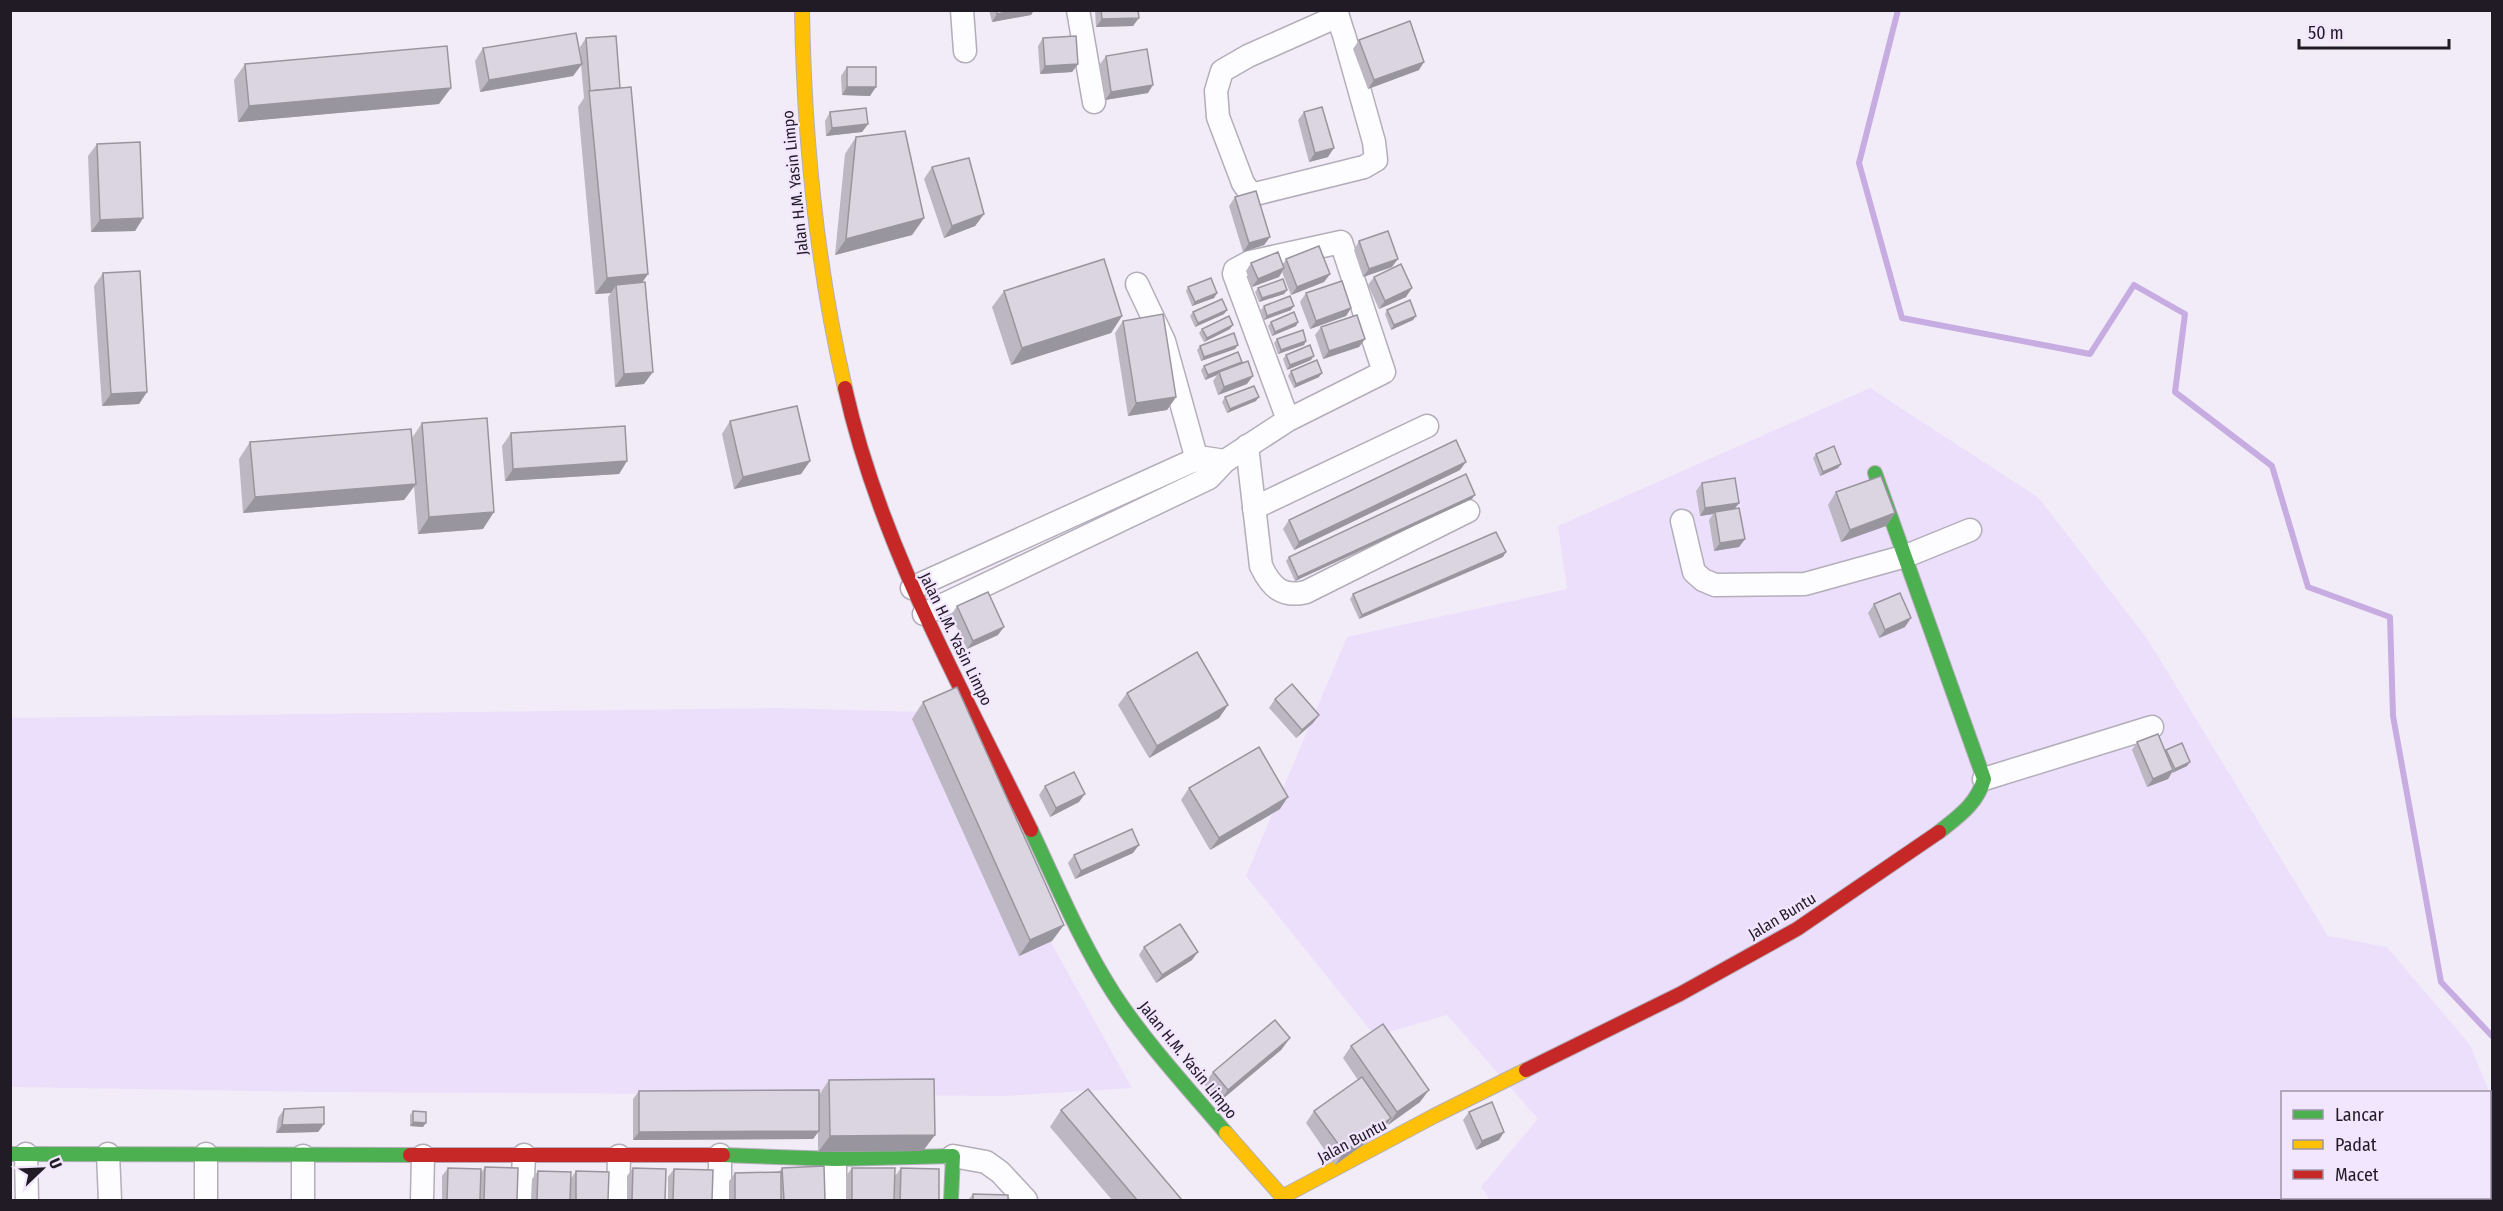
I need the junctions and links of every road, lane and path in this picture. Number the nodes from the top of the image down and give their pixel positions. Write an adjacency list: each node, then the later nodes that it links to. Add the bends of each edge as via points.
1 (802, 10): 19 (street, Jalan H.M. Yasin Limpo, via 806,157 829,317 865,463)
2 (962, 10): 5 (street)
3 (1078, 10): 6 (street)
4 (1337, 13): 4 (street, via 1222,71 1216,91 1218,117 1243,183 1251,193 1364,167 1376,160)
5 (965, 51)
6 (1094, 102)
7 (1137, 284): 11 (street, via 1164,341)
8 (1288, 420): 8 (street, via 1235,270 1250,262 1341,242 1384,372); 10 (street)
9 (1427, 426): 14 (street)
10 (1247, 446): 12 (street); 14 (street)
11 (1197, 460): 12 (street); 19 (street)
12 (1225, 461): 20 (street, via 1209,478)
13 (1875, 473): 18 (street)
14 (1254, 508): 15 (street, via 1261,566 1274,587 1283,594 1296,595)
15 (1468, 511)
16 (1682, 521): 18 (street, via 1694,572 1715,585 1805,584)
17 (1970, 530): 18 (street)
18 (1906, 556): 22 (street)
19 (912, 588): 20 (street, Jalan H.M. Yasin Limpo)
20 (924, 614): 33 (street, Jalan H.M. Yasin Limpo, via 1089,951 1114,994)
21 (2152, 727): 22 (street)
22 (1984, 779): 33 (street, Jalan Buntu, via 1972,805 1956,819 1797,929 1680,994 1434,1116)
23 (18, 1154): 24 (street); 34 (street)
24 (108, 1154): 25 (street); 35 (street)
25 (206, 1154): 28 (street); 36 (street)
26 (524, 1155): 29 (street); 30 (street); 39 (street)
27 (720, 1155): 30 (street); 32 (street); 41 (street)
28 (303, 1156): 29 (street); 37 (street)
29 (423, 1156): 38 (street)
30 (619, 1156): 40 (street)
31 (953, 1156): 32 (street); 43 (street); 44 (street, via 986,1162)
32 (835, 1159): 42 (street)
33 (1283, 1199)
34 (27, 1200)
35 (110, 1200)
36 (206, 1200)
37 (303, 1200)
38 (422, 1200)
39 (522, 1200)
40 (618, 1200)
41 (720, 1200)
42 (835, 1200)
43 (951, 1200)
44 (1026, 1200)

